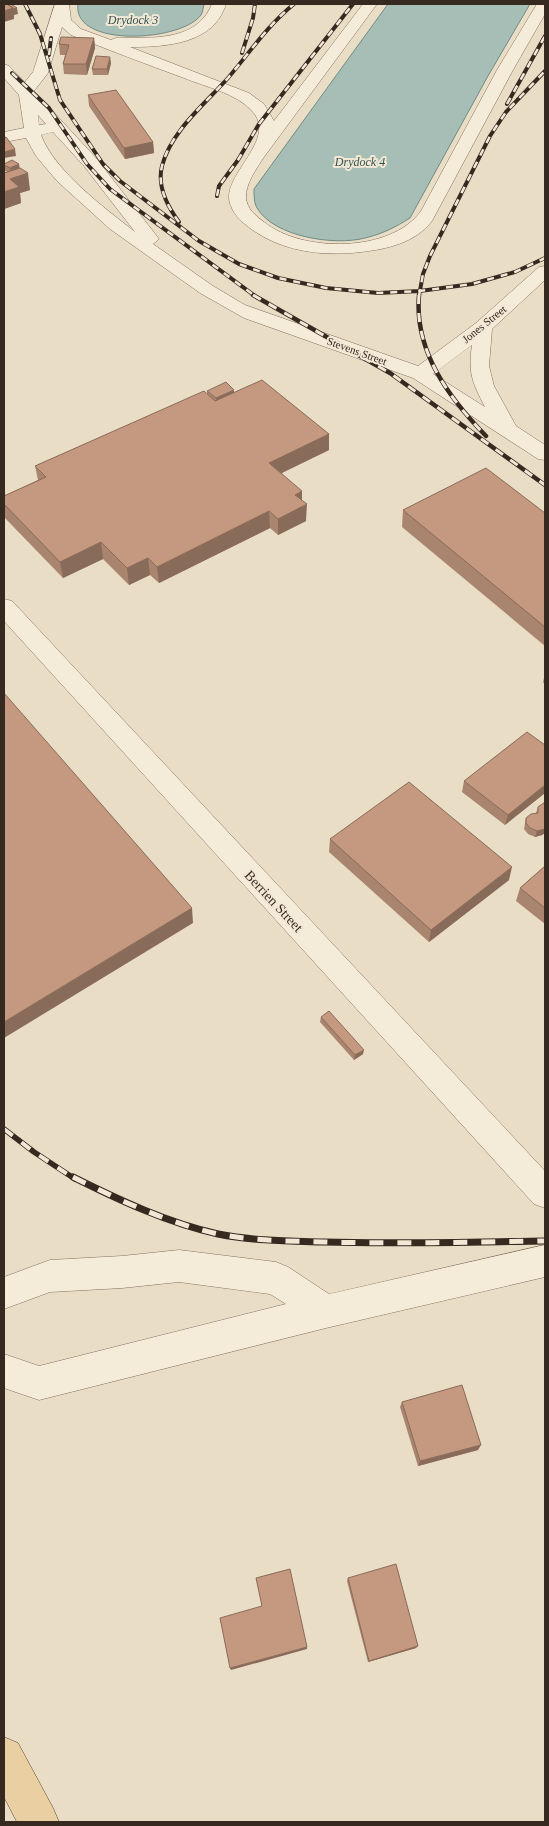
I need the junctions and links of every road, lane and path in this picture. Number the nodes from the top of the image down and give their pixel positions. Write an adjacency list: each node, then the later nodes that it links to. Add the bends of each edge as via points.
1 (62, 4): 5 (street, via 64,21); 7 (street, via 40,73)
2 (370, 4): 11 (street)
3 (544, 4): 11 (street, via 430,211 409,233 375,245 336,249 295,243 261,230 244,214 238,199 241,183)
4 (225, 6): 5 (street, via 208,25 191,34 155,42 110,41)
5 (85, 36): 11 (street, via 244,97 258,108 266,120 267,132)
6 (4, 69): 7 (street, Stevens Street)
7 (26, 91): 8 (street, Stevens Street); 9 (street, Stevens Street)
8 (58, 127): 9 (street); 12 (street, Stevens Street, via 103,178)
9 (32, 132): 10 (street); 12 (street, Stevens Street, via 45,155 76,189 128,235)
10 (4, 137)
11 (261, 150)
12 (164, 259): 15 (street, Stevens Street, via 231,306)
13 (545, 271): 14 (street, Jones Street)
14 (483, 327): 15 (street, Jones Street); 16 (street, via 479,366 484,386)
15 (420, 374): 16 (street, Stevens Street)
16 (507, 429): 17 (street, Stevens Street)
17 (545, 454)
18 (4, 606): 19 (street, Berrien Street)
19 (545, 1193)
20 (545, 1261): 22 (street)
21 (10, 1284): 22 (street, via 50,1276 179,1266 276,1278)
22 (326, 1311): 23 (street, via 39,1384)
23 (4, 1372)
24 (4, 1757): 25 (main road)
25 (39, 1822)

